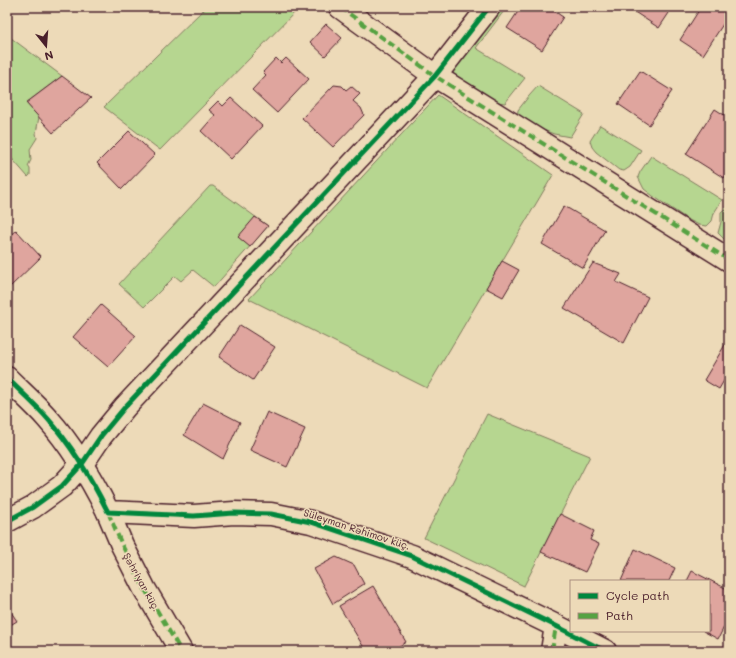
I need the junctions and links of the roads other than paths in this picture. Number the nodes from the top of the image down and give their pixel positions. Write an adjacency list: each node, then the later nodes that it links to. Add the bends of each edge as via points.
1 (340, 7): 3 (street)
2 (489, 7): 3 (street)
3 (435, 76): 4 (street); 6 (street, via 126,407)
4 (729, 260)
5 (7, 378): 6 (street, via 48,418)
6 (82, 464): 7 (street); 8 (street, via 62,486 33,507)
7 (108, 512): 9 (street, Süleyman Rəhimov küç., via 194,516 271,514 311,522 412,556); 10 (street, Şəhriyar küç., via 141,582)
8 (7, 521)
9 (556, 626): 11 (street); 12 (street, Süleyman Rəhimov küç.)
10 (181, 651)
11 (552, 651)
12 (605, 651)

